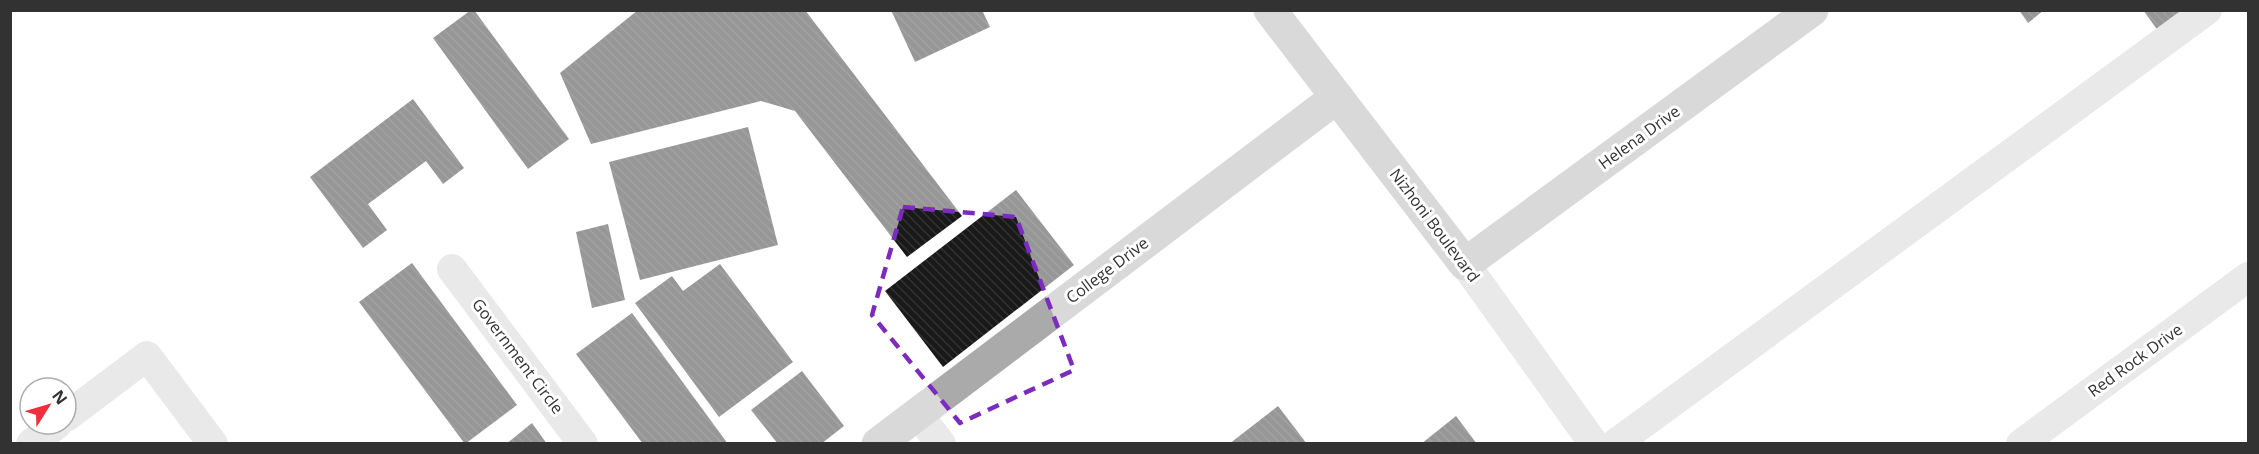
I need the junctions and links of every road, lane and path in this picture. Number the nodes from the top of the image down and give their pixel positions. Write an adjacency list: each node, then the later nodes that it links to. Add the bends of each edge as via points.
1 (1270, 10): 4 (main road, Nizhoni Boulevard)
2 (1812, 10): 5 (main road, Helena Drive)
3 (2207, 10): 15 (street)
4 (1337, 98): 5 (main road, Nizhoni Boulevard); 9 (main road, College Drive)
5 (1465, 264): 14 (street, Nizhoni Boulevard)
6 (452, 269): 11 (street, Government Circle)
7 (2248, 277): 16 (street, Red Rock Drive)
8 (78, 408): 10 (street, via 147,356)
9 (917, 413): 12 (main road, College Drive); 13 (street)
10 (213, 444)
11 (583, 444)
12 (878, 444)
13 (941, 444)
14 (1594, 444)
15 (1615, 444)
16 (2021, 444)

